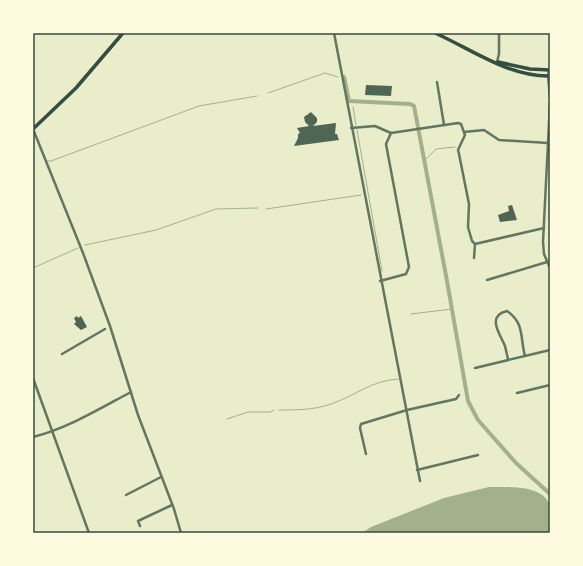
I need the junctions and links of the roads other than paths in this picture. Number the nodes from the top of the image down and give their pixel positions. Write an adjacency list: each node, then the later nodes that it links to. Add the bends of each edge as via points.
1 (123, 33): 15 (main road, via 76,88)
2 (334, 33): 14 (street)
3 (435, 33): 5 (main road)
4 (498, 33): 6 (street)
5 (440, 34): 6 (main road)
6 (497, 62): 7 (main road); 8 (main road, via 527,73)
7 (550, 70): 8 (street)
8 (549, 76): 10 (street)
9 (437, 82): 13 (street)
10 (550, 97)
11 (550, 103): 12 (street)
12 (550, 117): 18 (street)
13 (444, 125): 16 (street, via 461,124); 17 (street)
14 (352, 128): 17 (street, via 375,126); 25 (street)
15 (33, 129): 34 (street, via 83,253)
16 (464, 132): 18 (street, via 484,130 499,140); 20 (street, via 458,150 469,204 469,231)
17 (391, 133): 25 (street, via 386,144 409,267 406,274)
18 (548, 143): 19 (street)
19 (544, 228): 20 (street); 22 (street, via 544,254)
20 (475, 244): 21 (street)
21 (474, 258)
22 (547, 262): 23 (street); 24 (street)
23 (550, 268)
24 (487, 280)
25 (380, 281): 37 (street)
26 (104, 329): 28 (street)
27 (550, 350): 29 (street)
28 (62, 354)
29 (525, 356): 30 (street); 30 (street, via 523,335 507,311 496,318 496,328)
30 (508, 359): 31 (street)
31 (474, 368)
32 (33, 378): 38 (street)
33 (550, 385): 35 (street)
34 (131, 392): 38 (street); 43 (street)
35 (517, 393)
36 (459, 395): 37 (street, via 456,399)
37 (407, 410): 40 (street, via 361,424); 42 (street)
38 (52, 432): 39 (street); 48 (street)
39 (33, 437)
40 (366, 454)
41 (478, 455): 42 (street)
42 (417, 470): 44 (street)
43 (161, 477): 45 (street); 46 (street)
44 (420, 481)
45 (126, 494)
46 (172, 505): 47 (street, via 138,521); 49 (street)
47 (140, 526)
48 (89, 533)
49 (181, 533)

